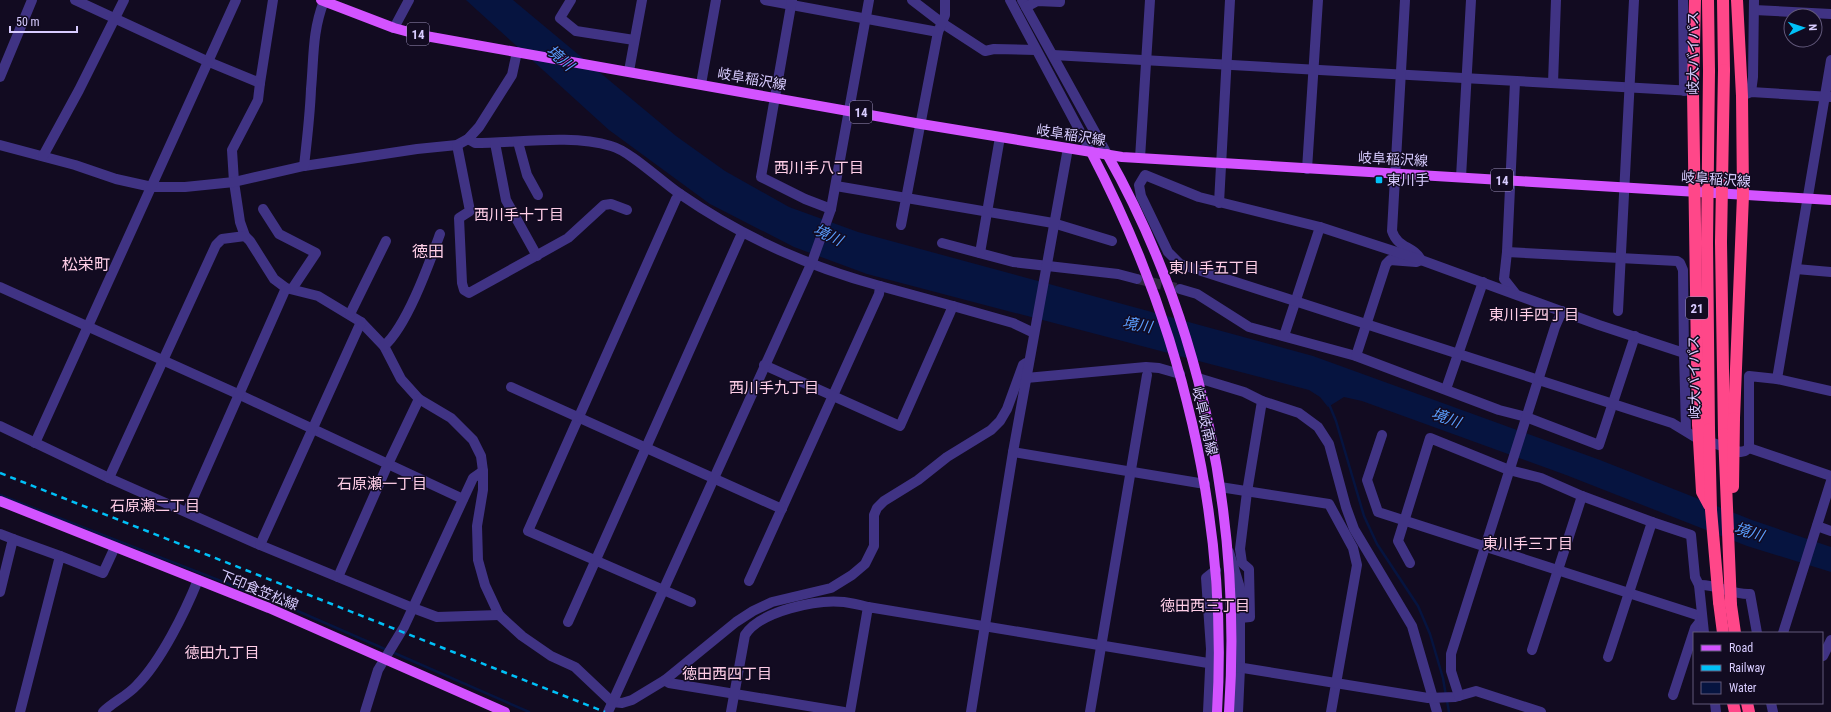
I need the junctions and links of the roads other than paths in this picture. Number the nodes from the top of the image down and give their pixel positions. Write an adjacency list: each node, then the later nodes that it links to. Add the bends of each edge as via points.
1 (32, 0): 48 (street)
2 (75, 0): 34 (street)
3 (124, 0): 34 (street)
4 (236, 0): 43 (street)
5 (274, 0): 51 (street)
6 (410, 0): 35 (street)
7 (571, 0): 37 (street, via 560,18 576,31)
8 (642, 0): 37 (street)
9 (716, 0): 53 (street)
10 (765, 0): 29 (street)
11 (868, 0): 33 (street)
12 (912, 0): 36 (street)
13 (945, 0): 36 (street, via 945,15)
14 (1010, 0): 38 (street)
15 (1060, 0): 30 (street)
16 (1150, 0): 42 (street)
17 (1230, 0): 44 (street)
18 (1318, 0): 45 (street)
19 (1405, 0): 47 (street)
20 (1471, 0): 49 (street)
21 (1556, 0): 52 (street)
22 (1634, 0): 54 (street)
23 (1683, 0): 55 (street)
24 (1695, 0): 55 (highway, 21)
25 (1708, 0): 154 (highway, 岐大バイパス / 21, bridge)
26 (1723, 0): 178 (highway, 岐大バイパス / 21, bridge, via 1721,242)
27 (1737, 0): 56 (highway, 21)
28 (325, 1): 35 (main road, 岐阜稲沢線 / 14); 73 (street, via 319,14 313,46 312,87)
29 (792, 2): 33 (street); 57 (street)
30 (1024, 4): 40 (street)
31 (1754, 5): 32 (street); 56 (street)
32 (1831, 14)
33 (865, 18): 36 (street); 59 (street)
34 (116, 19): 43 (street); 70 (street)
35 (394, 28): 39 (main road, 岐阜稲沢線 / 14)
36 (940, 28): 38 (street, via 985,51); 60 (street)
37 (634, 40): 46 (street)
38 (1036, 50): 68 (street)
39 (518, 52): 46 (main road, 岐阜稲沢線 / 14); 62 (street, via 512,75 479,127)
40 (1053, 55): 42 (street); 69 (street)
41 (1831, 60): 58 (street)
42 (1147, 61): 44 (street); 71 (street)
43 (209, 62): 51 (street); 80 (street)
44 (1227, 65): 45 (street); 72 (street)
45 (1314, 68): 47 (street); 74 (street)
46 (629, 72): 53 (main road, 岐阜稲沢線 / 14)
47 (1401, 75): 49 (street); 75 (street)
48 (0, 77)
49 (1466, 79): 50 (street); 76 (street)
50 (1514, 82): 52 (street); 77 (street)
51 (260, 83): 78 (street, via 258,100 232,150)
52 (1552, 83): 54 (street)
53 (702, 84): 57 (main road, 岐阜稲沢線 / 14)
54 (1629, 88): 55 (street); 81 (street)
55 (1688, 91): 82 (highway, 21)
56 (1747, 94): 58 (street); 85 (highway, 21)
57 (774, 97): 59 (main road, 岐阜稲沢線 / 14); 92 (street, via 762,177)
58 (1828, 97): 87 (street)
59 (848, 109): 60 (main road, 岐阜稲沢線 / 14); 79 (street)
60 (921, 124): 61 (main road, 岐阜稲沢線 / 14); 86 (street)
61 (1000, 137): 67 (main road, 岐阜稲沢線 / 14); 93 (street)
62 (468, 139): 64 (street, via 475,143); 65 (street)
63 (518, 142): 64 (street); 83 (street, via 562,140 612,146 624,152); 84 (street, via 527,176)
64 (495, 143): 105 (street, via 506,200)
65 (457, 145): 73 (street); 105 (street, via 470,210 459,218 464,290 472,293)
66 (0, 146): 70 (street)
67 (1068, 148): 68 (main road, 岐阜稲沢線 / 14); 94 (street)
68 (1091, 152): 69 (main road, 岐阜稲沢線 / 14); 137 (main road, 岐阜岐南線, via 1138,250 1162,313)
69 (1107, 154): 71 (main road, 岐阜稲沢線 / 14); 139 (main road, 岐阜岐南線, via 1121,178 1147,236 1176,309)
70 (43, 156): 80 (street, via 116,179)
71 (1140, 158): 72 (main road, 岐阜稲沢線 / 14)
72 (1220, 163): 74 (main road, 岐阜稲沢線 / 14); 89 (street)
73 (304, 166): 78 (street)
74 (1307, 169): 75 (main road, 岐阜稲沢線 / 14)
75 (1395, 173): 76 (main road, 岐阜稲沢線 / 14); 107 (street, via 1392,230 1395,240 1418,255)
76 (1461, 177): 77 (main road, 岐阜稲沢線 / 14)
77 (1510, 180): 81 (main road, 岐阜稲沢線 / 14); 103 (street)
78 (234, 182): 80 (street, via 185,187); 99 (street)
79 (836, 186): 86 (street); 92 (street)
80 (152, 187): 126 (street)
81 (1624, 187): 82 (main road, 岐阜稲沢線 / 14); 106 (street)
82 (1696, 192): 85 (main road, 岐阜稲沢線 / 14); 154 (highway, 21)
83 (680, 194): 97 (street); 151 (street)
84 (538, 195)
85 (1743, 196): 87 (main road, 岐阜稲沢線 / 14); 178 (highway, 21, bridge, via 1733,499)
86 (907, 198): 93 (street); 95 (street)
87 (1808, 198): 88 (main road, 岐阜稲沢線 / 14); 109 (street)
88 (1831, 200)
89 (1219, 202): 96 (street); 119 (street, via 1145,175 1139,185 1141,196 1168,252 1180,264)
90 (263, 208): 116 (street, via 279,234 316,253)
91 (627, 210): 105 (street, via 611,204 604,206 568,238)
92 (830, 210): 108 (street)
93 (987, 212): 94 (street); 104 (street)
94 (1053, 223): 101 (street); 110 (street)
95 (901, 225)
96 (1320, 227): 107 (street); 119 (street)
97 (742, 233): 108 (street); 159 (street)
98 (440, 234): 130 (street, via 398,329)
99 (244, 236): 116 (street, via 250,241 274,279); 134 (street, via 222,239 216,244)
100 (386, 241): 123 (street)
101 (1112, 241)
102 (942, 243): 104 (street)
103 (1507, 252): 106 (street); 118 (street, via 1504,279)
104 (980, 253): 110 (street)
105 (537, 256)
106 (1621, 259): 122 (street); 131 (street, via 1680,263 1683,270)
107 (1420, 260): 113 (street); 125 (street, via 1390,260 1386,264)
108 (811, 263): 114 (street); 136 (street)
109 (1796, 269): 111 (street); 141 (street)
110 (1045, 270): 112 (street, via 1118,274); 127 (street)
111 (1831, 272)
112 (1137, 279)
113 (1483, 282): 118 (street); 132 (street)
114 (880, 286): 120 (street); 147 (street, via 879,294)
115 (0, 287): 126 (street)
116 (289, 288): 123 (street, via 318,296); 146 (street)
117 (1180, 289): 128 (street, via 1197,294 1249,327)
118 (1515, 293): 121 (street)
119 (1295, 301): 125 (street); 128 (street)
120 (952, 306): 127 (street); 147 (street, via 900,426)
121 (1562, 311): 129 (street); 142 (street)
122 (1618, 311)
123 (350, 314): 124 (street)
124 (362, 322): 130 (street); 155 (street)
125 (1366, 324): 132 (street); 133 (street)
126 (87, 327): 134 (street); 158 (street)
127 (1034, 329): 135 (street)
128 (1284, 336): 133 (street)
129 (1635, 336): 131 (street); 150 (street)
130 (384, 346): 148 (street, via 401,379)
131 (1684, 353): 156 (street)
132 (1458, 355): 142 (street); 144 (street)
133 (1356, 356): 144 (street)
134 (163, 361): 146 (street); 167 (street)
135 (1028, 362): 140 (street); 225 (street, via 1023,365 1007,409 991,430 947,457 877,508 874,515 874,546 865,564 831,588 772,602 753,611)
136 (764, 365): 147 (street); 168 (street)
137 (1179, 370): 140 (street, via 1146,367); 170 (main road, 岐阜岐南線)
138 (1147, 375): 165 (street)
139 (1198, 376): 149 (street); 171 (main road, 岐阜岐南線)
140 (1026, 378): 161 (street)
141 (1777, 379): 145 (street); 160 (street, via 1749,376)
142 (1539, 381): 150 (street); 152 (street)
143 (511, 387): 151 (street)
144 (1446, 389): 152 (street)
145 (1831, 391)
146 (238, 394): 155 (street); 177 (street)
147 (833, 396): 176 (street)
148 (419, 399): 162 (street); 164 (street, via 451,418 473,440 481,456)
149 (1262, 401): 172 (street); 230 (street, via 1299,412 1318,427 1329,444 1354,528 1412,626)
150 (1612, 404): 152 (street, via 1598,445); 156 (street)
151 (579, 417): 159 (street); 190 (street, via 528,531)
152 (1526, 420): 163 (street)
153 (0, 426): 158 (street)
154 (1704, 426): 202 (highway, 岐大バイパス / 21, bridge, via 1702,492 1711,510)
155 (313, 429): 162 (street); 185 (street)
156 (1686, 430): 160 (street, via 1695,437 1740,452)
157 (1382, 435): 179 (street, via 1367,480 1378,512)
158 (36, 443): 167 (street)
159 (646, 448): 168 (street); 190 (street)
160 (1749, 448): 166 (street)
161 (1013, 452): 165 (street); 209 (street)
162 (388, 464): 174 (street); 194 (street)
163 (1510, 467): 173 (street); 179 (street, via 1430,438); 188 (street)
164 (483, 471): 174 (street, via 473,478); 205 (street, via 483,490 477,526 478,560 485,585)
165 (1129, 471): 170 (street); 218 (street)
166 (1831, 476)
167 (109, 478): 177 (street)
168 (714, 479): 176 (street); 198 (street)
169 (1831, 481): 181 (street)
170 (1205, 484): 192 (main road, 岐阜岐南線)
171 (1220, 487): 172 (street); 187 (main road, 岐阜岐南線)
172 (1247, 492): 206 (street, via 1240,549 1242,563 1249,569 1250,617); 226 (street, via 1329,504 1353,548 1357,565)
173 (1582, 496): 180 (street); 193 (street)
174 (463, 499): 204 (street)
175 (0, 500): 186 (main road, 下印食笠松線)
176 (782, 509): 196 (street)
177 (187, 512): 185 (street)
178 (1726, 514): 202 (highway, 岐大バイパス / 21, bridge)
179 (1404, 522): 188 (street); 191 (street, via 1398,541)
180 (1652, 522): 197 (street, via 1691,535 1695,577); 200 (street)
181 (1816, 529): 182 (street); 215 (street)
182 (1831, 531)
183 (0, 534): 184 (street)
184 (13, 539): 189 (street); 199 (street)
185 (260, 545): 194 (street)
186 (115, 547): 189 (street, via 104,573); 195 (main road, 下印食笠松線)
187 (1227, 547): 206 (street, via 1240,588); 245 (main road, 岐阜岐南線, via 1232,682)
188 (1485, 548): 193 (street); 229 (street, via 1451,654)
189 (60, 556): 233 (street)
190 (596, 560): 198 (street); 208 (street)
191 (1410, 563)
192 (1216, 570): 223 (street, via 1206,578); 244 (main road, 岐阜岐南線, via 1219,681)
193 (1558, 571): 200 (street); 219 (street)
194 (338, 577): 204 (street)
195 (198, 580): 220 (main road, 下印食笠松線); 234 (street, via 184,612 154,662 138,684)
196 (749, 581)
197 (1699, 585): 207 (street); 214 (street, via 1709,585 1740,595 1750,594)
198 (663, 590): 201 (street); 231 (street)
199 (0, 592)
200 (1629, 594): 207 (street, via 1697,615); 222 (street)
201 (691, 602)
202 (1725, 603): 212 (highway, 岐大バイパス / 21); 213 (highway, 岐大バイパス / 21)
203 (868, 607): 209 (street); 227 (street, via 832,602 803,606 763,618 745,635); 240 (street)
204 (413, 608): 205 (street, via 437,617); 220 (street)
205 (499, 615): 231 (street, via 522,636 551,656 575,667)
206 (1240, 618): 224 (street)
207 (1702, 619): 210 (street); 211 (street)
208 (568, 622)
209 (985, 626): 218 (street); 241 (street)
210 (1694, 632)
211 (1704, 632)
212 (1723, 632)
213 (1736, 632)
214 (1757, 632)
215 (1783, 632)
216 (1693, 634): 228 (street)
217 (1831, 640): 221 (street)
218 (1101, 645): 223 (street); 242 (street)
219 (1532, 650)
220 (387, 656): 235 (street, via 378,670); 236 (main road, 下印食笠松線)
221 (1823, 656)
222 (1608, 657)
223 (1212, 663): 243 (street)
224 (1238, 667): 226 (street); 246 (street)
225 (664, 680): 227 (street, via 669,683); 231 (street, via 632,700)
226 (1335, 684): 230 (street); 247 (street)
227 (735, 693): 238 (street); 239 (street)
228 (1673, 694)
229 (1457, 696): 230 (street); 232 (street, via 1476,691)
230 (1436, 699): 248 (street)
231 (612, 702): 237 (street)
232 (1516, 707): 249 (street)
233 (20, 712)
234 (103, 712)
235 (365, 712)
236 (505, 712)
237 (608, 712)
238 (731, 712)
239 (844, 712)
240 (850, 712)
241 (971, 712)
242 (1090, 712)
243 (1208, 712)
244 (1217, 712)
245 (1229, 712)
246 (1238, 712)
247 (1331, 712)
248 (1437, 712)
249 (1541, 712)

